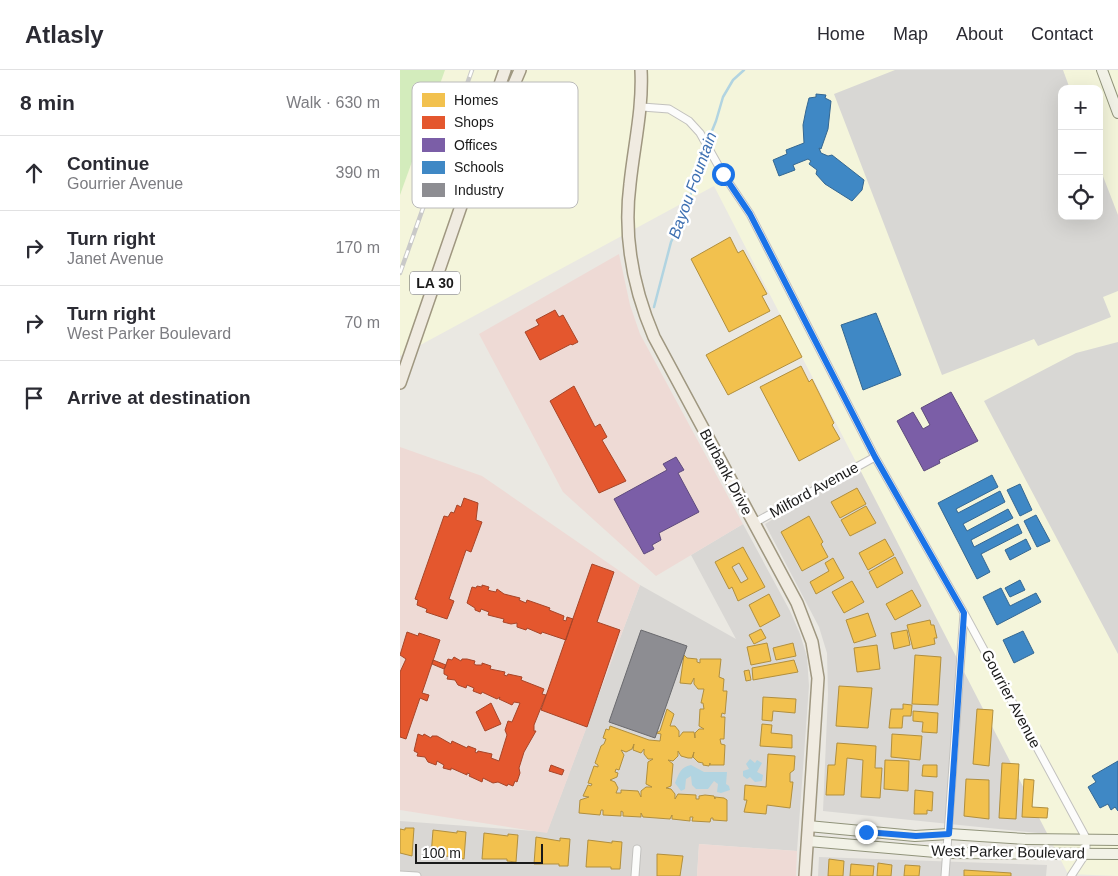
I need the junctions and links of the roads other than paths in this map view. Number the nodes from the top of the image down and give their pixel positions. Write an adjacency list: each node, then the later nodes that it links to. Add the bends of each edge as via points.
1 (505, 70): 5 (main road, LA 30)
2 (520, 70): 6 (main road, LA 30)
3 (641, 70): 7 (main road, Burbank Drive)
4 (1102, 70): 8 (street)
5 (501, 82)
6 (515, 82)
7 (642, 107): 11 (street, Gourrier Avenue, via 670,109 700,133 750,214); 12 (main road, Burbank Drive, via 630,186 628,237 635,285 654,337)
8 (1118, 113)
9 (460, 208): 10 (main road, LA 30)
10 (400, 383)
11 (875, 457): 12 (street, Milford Avenue); 13 (street, Gourrier Avenue)
12 (754, 523): 14 (main road, Burbank Drive, via 797,604 815,653 818,678)
13 (964, 613): 15 (street); 16 (street, Gourrier Avenue)
14 (808, 826): 15 (street, West Parker Boulevard, via 916,836); 18 (main road, Burbank Drive)
15 (949, 834): 16 (street, West Parker Boulevard, via 1025,839); 20 (street)
16 (1086, 838): 17 (street, West Parker Boulevard); 21 (street, Gourrier Avenue)
17 (1118, 840)
18 (808, 841): 20 (street, West Parker Boulevard); 26 (main road, Burbank Drive)
19 (637, 849): 25 (street)
20 (947, 853): 21 (street, West Parker Boulevard); 27 (street)
21 (1086, 853): 22 (street, West Parker Boulevard); 28 (street)
22 (1118, 854)
23 (400, 875): 24 (street)
24 (417, 876)
25 (635, 876)
26 (805, 876)
27 (945, 876)
28 (1071, 876)

